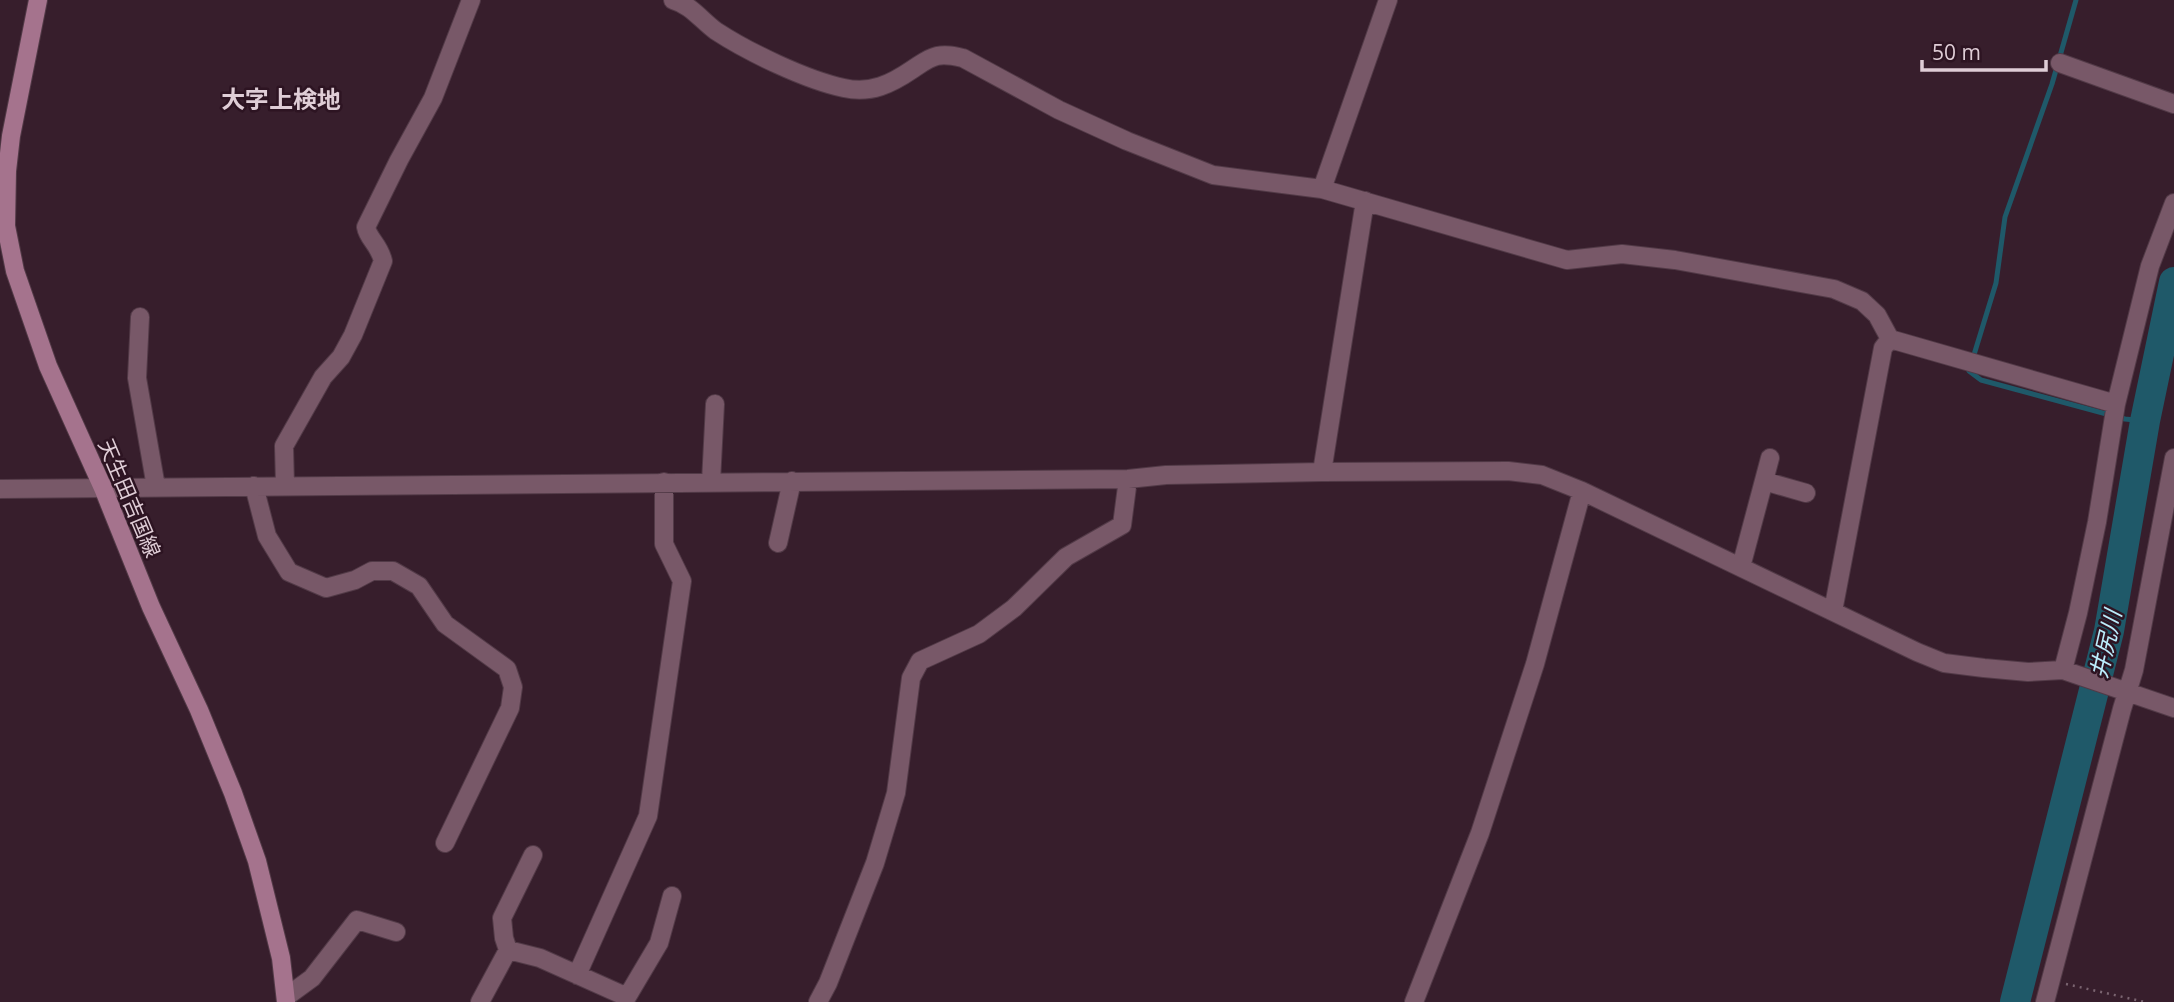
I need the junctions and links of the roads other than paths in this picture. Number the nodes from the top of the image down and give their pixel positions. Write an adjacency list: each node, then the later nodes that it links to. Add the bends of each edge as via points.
1 (38, 0): 10 (main road, 天生田吉国線, via 11,136)
2 (471, 0): 23 (street, via 433,98 366,227 383,261 353,335 284,446)
3 (673, 0): 7 (street, via 760,55 843,88 876,89 935,56 963,58 1059,110 1213,175)
4 (1388, 0): 7 (street)
5 (2060, 63): 6 (street)
6 (2174, 104)
7 (1322, 189): 8 (street)
8 (1365, 201): 12 (street, via 1567,260 1622,254 1834,289 1862,301 1877,315); 17 (street)
9 (2174, 203): 14 (street, via 2150,266)
10 (3, 227): 26 (main road, 天生田吉国線, via 48,366)
11 (141, 317): 25 (street, via 136,378)
12 (1890, 339): 14 (street); 32 (street, via 1883,348)
13 (715, 404): 22 (street)
14 (2116, 404): 33 (street)
15 (1770, 458): 20 (street)
16 (2174, 458): 34 (street, via 2147,605)
17 (1322, 472): 18 (street); 28 (street, via 1508,471 1542,475)
18 (1128, 479): 19 (street); 44 (street, via 1122,525 1066,557 1014,608 979,634 920,661 911,678 896,793 875,863)
19 (792, 481): 22 (street); 30 (street)
20 (1764, 481): 29 (street); 31 (street)
21 (664, 482): 22 (street); 23 (street); 41 (street, via 664,544 682,581 648,816)
22 (711, 482)
23 (285, 485): 24 (street)
24 (254, 486): 25 (street); 36 (street, via 267,536 289,572 326,588 372,571 393,571 419,586 445,624 507,669 513,687 510,708)
25 (156, 487): 26 (street)
26 (103, 488): 27 (street); 42 (main road, 天生田吉国線, via 233,793 257,860)
27 (0, 489)
28 (1582, 491): 31 (street); 45 (street, via 1535,664 1485,820)
29 (1806, 493)
30 (778, 542)
31 (1741, 567): 32 (street)
32 (1833, 611): 33 (street, via 1944,663 2028,672)
33 (2068, 671): 34 (street)
34 (2125, 691): 35 (street); 46 (street)
35 (2174, 708)
36 (445, 844)
37 (533, 855): 40 (street, via 502,918)
38 (672, 896): 41 (street, via 659,943 627,997)
39 (396, 932): 42 (street, via 358,920)
40 (508, 950): 41 (street); 43 (street)
41 (577, 975)
42 (292, 1000)
43 (480, 1002)
44 (818, 1002)
45 (1414, 1002)
46 (2045, 1002)

